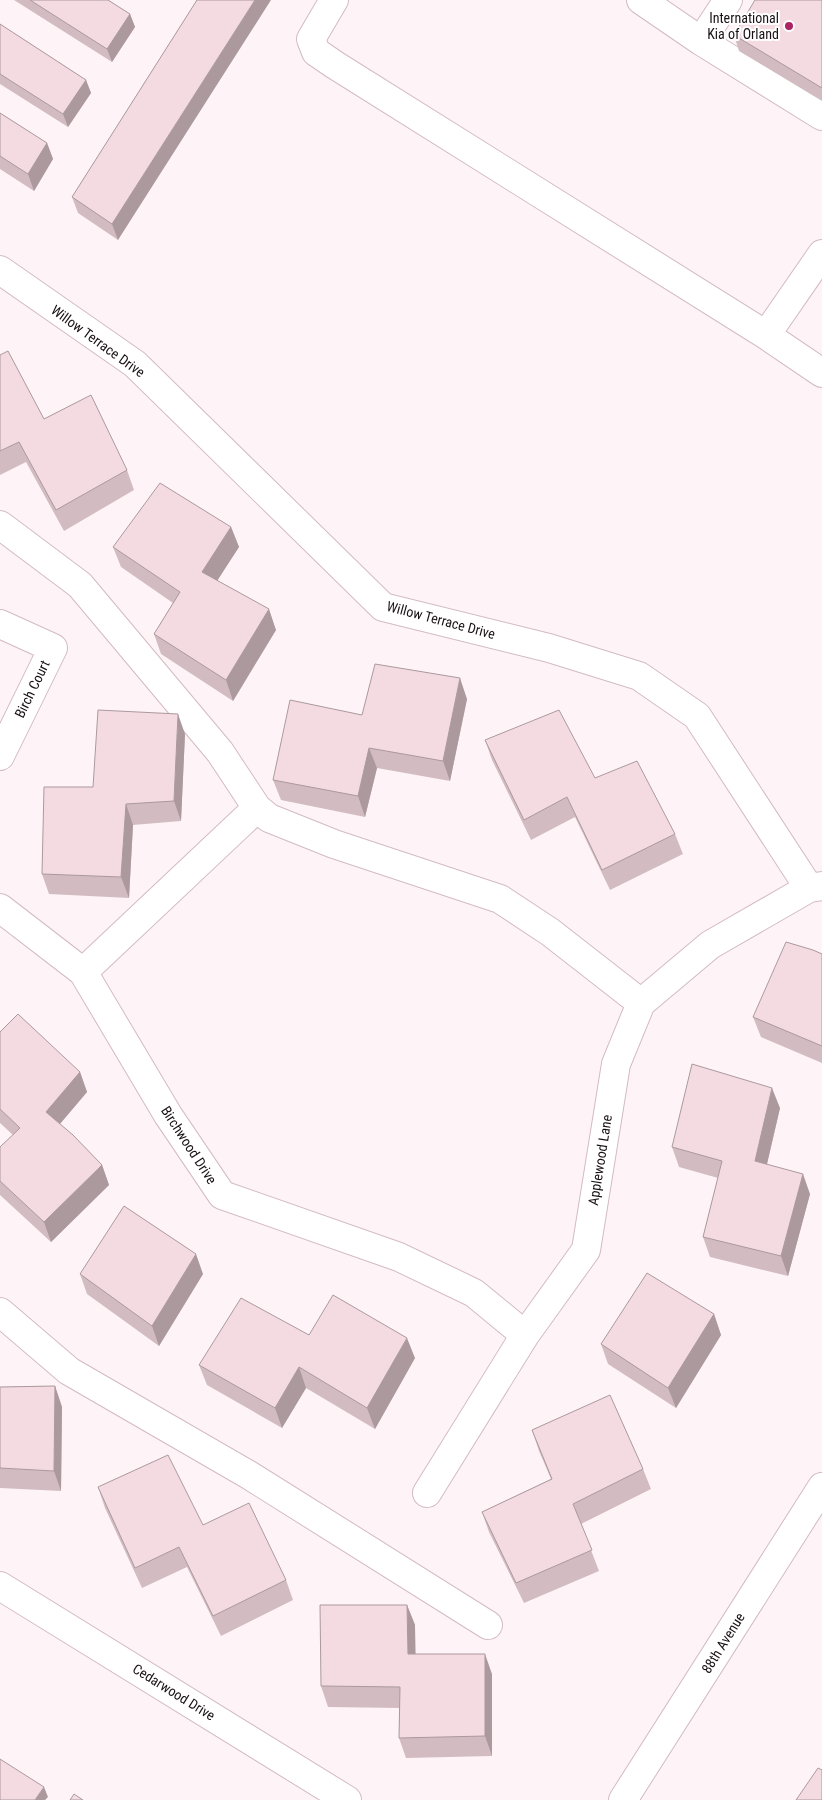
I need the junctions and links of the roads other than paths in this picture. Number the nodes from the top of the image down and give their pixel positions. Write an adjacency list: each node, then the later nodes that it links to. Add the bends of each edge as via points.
1 (334, 0): 8 (street, via 312,38 316,52)
2 (641, 0): 4 (street)
3 (728, 0): 4 (street)
4 (701, 41): 5 (street)
5 (822, 116)
6 (822, 254): 8 (street)
7 (0, 270): 14 (street, Willow Terrace Drive, via 135,364 383,607 549,648 639,676 697,716)
8 (766, 335): 9 (street)
9 (822, 373)
10 (0, 525): 13 (street, via 80,585 220,752)
11 (0, 624): 12 (street, Birch Court, via 52,648)
12 (0, 756)
13 (257, 808): 16 (street); 17 (street, via 269,818 334,844 500,899 550,932)
14 (815, 887): 17 (street, Applewood Lane, via 710,945)
15 (0, 908): 16 (street, Birchwood Drive)
16 (83, 972): 19 (street, Birchwood Drive, via 168,1115 222,1195 399,1257 474,1293)
17 (641, 1003): 19 (street, Applewood Lane, via 616,1064 586,1250)
18 (0, 1312): 23 (street, via 69,1371 249,1475)
19 (525, 1335): 21 (street, Applewood Lane)
20 (822, 1487): 25 (street, 88th Avenue)
21 (427, 1493)
22 (0, 1586): 24 (street, Cedarwood Drive)
23 (488, 1625)
24 (347, 1800)
25 (623, 1800)

